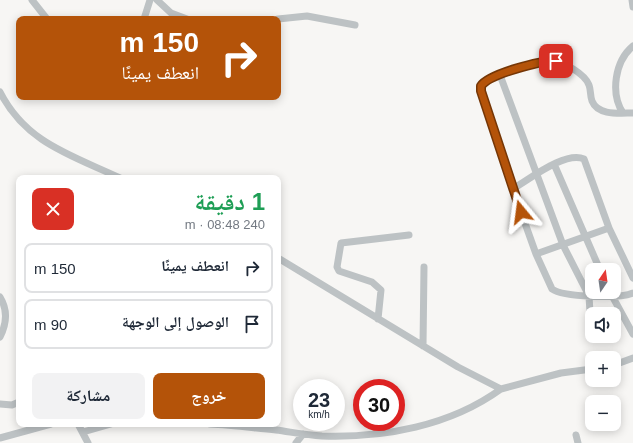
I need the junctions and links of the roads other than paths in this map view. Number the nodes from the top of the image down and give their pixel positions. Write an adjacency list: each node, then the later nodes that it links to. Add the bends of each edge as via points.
1 (32, 0): 6 (street)
2 (150, 0): 7 (street)
3 (157, 0): 8 (street, via 171,14)
4 (632, 0): 5 (street)
5 (633, 7)
6 (45, 16)
7 (145, 16)
8 (177, 16)
9 (281, 19): 10 (street, via 306,16)
10 (355, 25)
11 (633, 46): 14 (street, via 622,57 618,68 616,100)
12 (500, 75): 14 (street, via 541,62 556,61 587,81 591,100 597,108); 18 (street); 19 (street, via 485,81 481,88)
13 (0, 92): 17 (street, via 14,115 40,140)
14 (623, 113): 15 (street)
15 (633, 113)
16 (554, 164): 18 (street); 20 (street, via 576,158 584,159); 22 (street)
17 (113, 175)
18 (536, 175): 19 (street); 23 (street)
19 (514, 188): 24 (street)
20 (609, 228): 22 (street); 28 (street)
21 (409, 235): 35 (street, via 341,243 337,267 339,271 372,282 381,290)
22 (584, 238): 23 (street); 26 (street)
23 (563, 245): 24 (street); 29 (street)
24 (536, 254): 31 (street, via 552,289 564,294)
25 (281, 260): 35 (street)
26 (596, 263)
27 (424, 267): 38 (street)
28 (633, 278)
29 (585, 288)
30 (633, 293): 32 (street)
31 (585, 296)
32 (621, 296)
33 (0, 297): 37 (street, via 6,317)
34 (614, 299): 36 (street)
35 (378, 319): 38 (street)
36 (633, 334)
37 (0, 337)
38 (424, 346): 42 (street, via 486,383)
39 (633, 358): 40 (street)
40 (621, 362)
41 (585, 370): 42 (street, via 561,373)
42 (501, 389): 53 (street, via 481,403 445,419)
43 (16, 403): 44 (street)
44 (0, 404)
45 (40, 427): 52 (street)
46 (80, 427): 49 (street)
47 (100, 427): 49 (street)
48 (238, 427): 50 (street)
49 (83, 432): 54 (street)
50 (303, 434): 53 (street); 55 (street)
51 (576, 435): 56 (street)
52 (0, 438)
53 (361, 439)
54 (88, 443)
55 (296, 443)
56 (578, 443)

